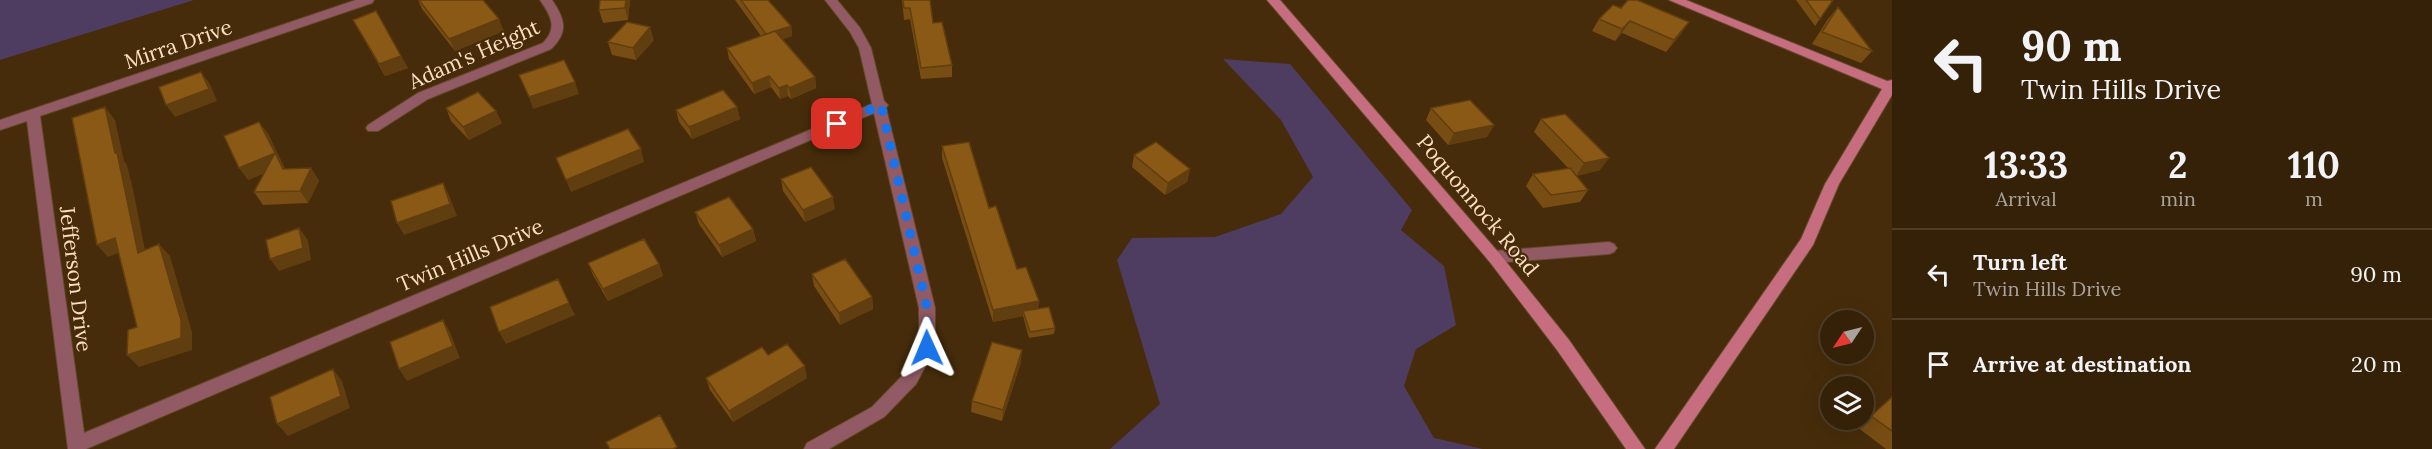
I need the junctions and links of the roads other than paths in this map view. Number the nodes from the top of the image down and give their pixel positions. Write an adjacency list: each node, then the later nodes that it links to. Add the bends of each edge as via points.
1 (368, 0): 8 (street, Mirra Drive)
2 (546, 0): 10 (street, Adam's Height, via 560,27 557,37 547,46 423,96)
3 (831, 0): 7 (street, via 865,48)
4 (1273, 0): 12 (main road, Poquonnock Road)
5 (1675, 0): 6 (main road)
6 (1891, 87): 16 (main road, via 1832,184 1808,241)
7 (881, 105): 13 (street, Twin Hills Drive); 14 (street, via 927,308 927,348 910,379 878,412)
8 (33, 114): 9 (street, Mirra Drive); 13 (street, Jefferson Drive)
9 (0, 125)
10 (373, 128)
11 (1609, 248): 12 (street)
12 (1494, 257): 15 (main road, Poquonnock Road, via 1563,345)
13 (77, 446)
14 (813, 449)
15 (1636, 449)
16 (1664, 449)

